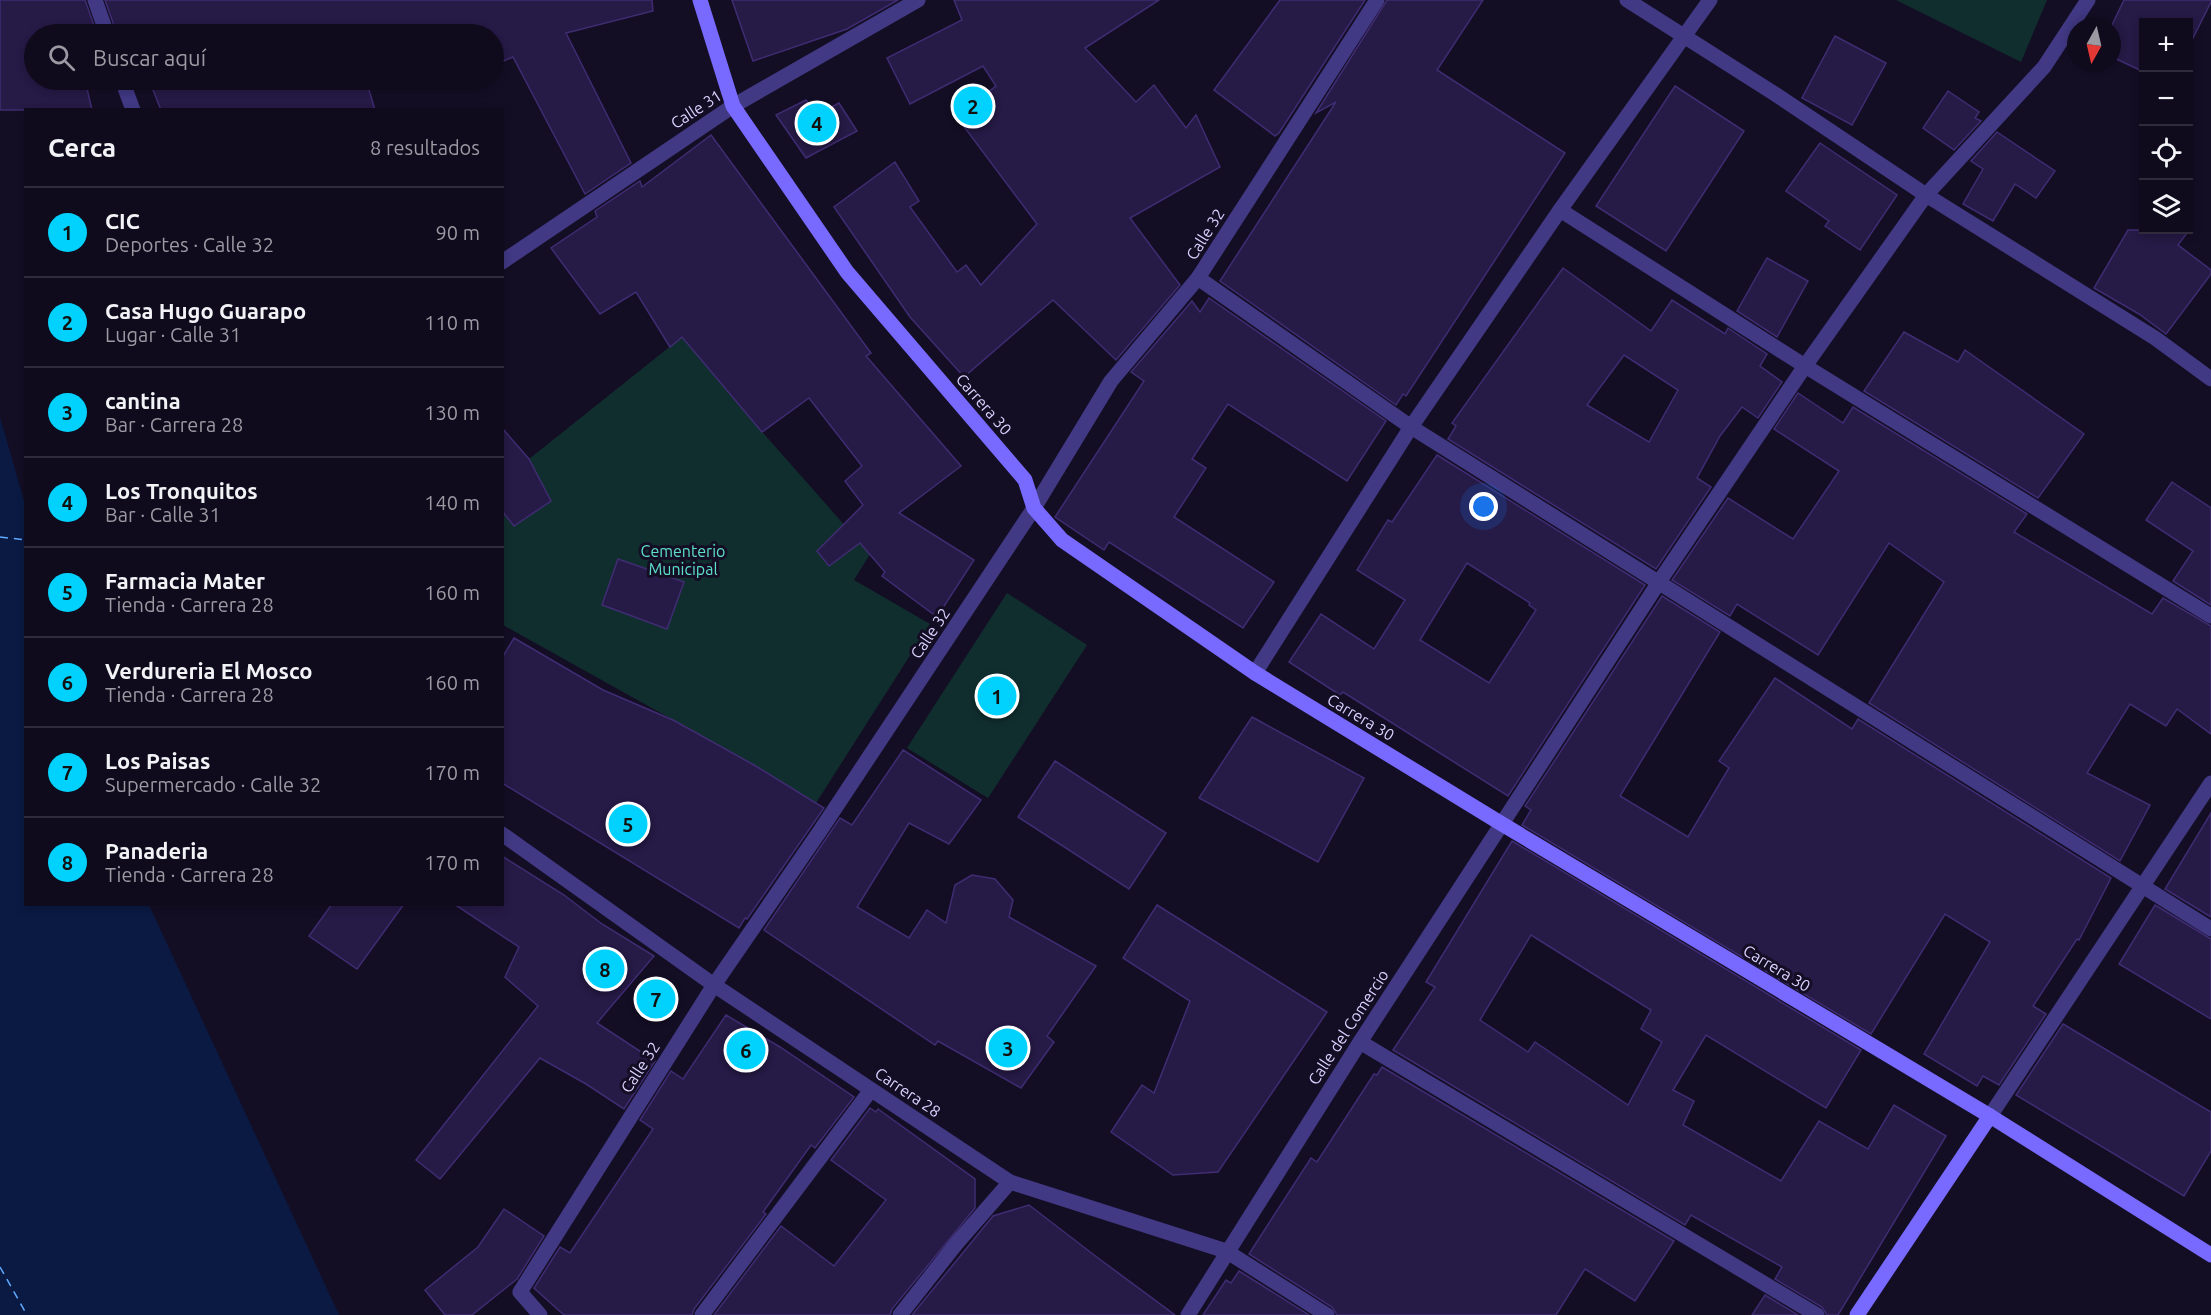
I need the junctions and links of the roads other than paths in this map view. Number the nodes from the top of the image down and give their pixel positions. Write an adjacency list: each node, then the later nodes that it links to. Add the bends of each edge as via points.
1 (95, 0): 8 (street)
2 (700, 0): 11 (main road, Carrera 30)
3 (918, 0): 11 (street, Calle 31)
4 (1377, 0): 16 (street, Calle 32)
5 (1627, 0): 9 (street)
6 (1710, 0): 9 (street)
7 (2088, 0): 13 (street, Calle del Comercio, via 2044,68)
8 (103, 24)
9 (1685, 36): 13 (street); 14 (street)
10 (126, 90): 12 (street)
11 (733, 106): 15 (street, Calle 31); 20 (main road, Carrera 30, via 847,272 1025,480)
12 (132, 108)
13 (1926, 195): 17 (street, Calle del Comercio); 18 (street, via 2155,338)
14 (1560, 210): 17 (street); 19 (street)
15 (504, 261)
16 (1198, 278): 19 (street); 20 (street, Calle 32, via 1111,381)
17 (1804, 366): 21 (street, Calle del Comercio); 22 (street)
18 (2211, 379)
19 (1411, 427): 21 (street); 23 (street)
20 (1034, 508): 23 (main road, Carrera 30, via 1062,540); 29 (street, Calle 32)
21 (1659, 582): 25 (street, Calle del Comercio); 27 (street)
22 (2211, 616)
23 (1255, 673): 25 (main road, Carrera 30)
24 (2211, 783): 27 (street)
25 (1502, 824): 30 (street, Calle del Comercio); 32 (main road, Carrera 30)
26 (504, 835): 29 (street, Carrera 28)
27 (2142, 887): 28 (street); 32 (street)
28 (2211, 929)
29 (714, 985): 31 (street, Carrera 28); 36 (street, Calle 32, via 520,1292)
30 (1360, 1042): 34 (street, Calle del Comercio); 41 (street)
31 (871, 1090): 33 (street, Carrera 28); 37 (street)
32 (1990, 1116): 35 (main road, Carrera 30); 42 (main road)
33 (1010, 1182): 34 (street, Carrera 28); 38 (street)
34 (1226, 1251): 39 (street, Calle del Comercio); 40 (street, Carrera 28)
35 (2211, 1254)
36 (540, 1315)
37 (702, 1315)
38 (900, 1315)
39 (1188, 1315)
40 (1327, 1315)
41 (1817, 1315)
42 (1857, 1315)

